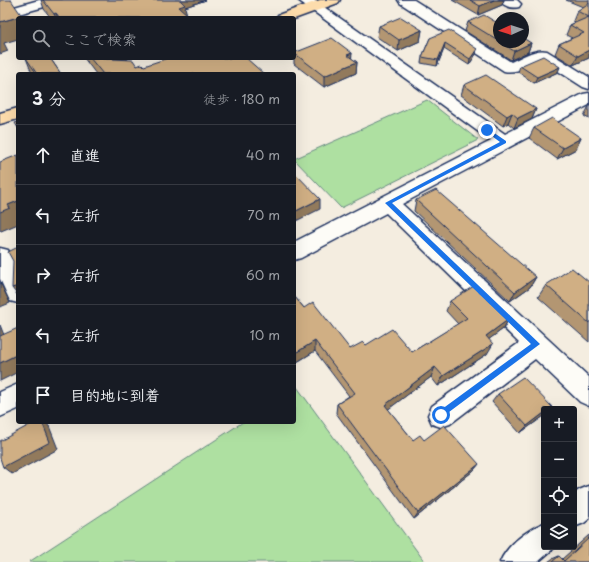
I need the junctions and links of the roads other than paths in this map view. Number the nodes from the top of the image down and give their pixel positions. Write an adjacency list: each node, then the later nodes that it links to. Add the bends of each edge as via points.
1 (54, 0): 5 (street)
2 (333, 0): 4 (main road)
3 (405, 0): 7 (street, via 510,68 542,54)
4 (310, 3): 6 (main road); 11 (street)
5 (0, 15)
6 (287, 16)
7 (589, 84)
8 (589, 98): 11 (street)
9 (16, 114): 10 (main road)
10 (0, 119)
11 (504, 142): 12 (street)
12 (388, 203): 13 (street); 16 (street)
13 (296, 251)
14 (7, 257): 15 (street)
15 (16, 287)
16 (536, 344): 17 (street); 20 (street)
17 (589, 394)
18 (16, 397): 19 (street)
19 (0, 405)
20 (441, 415)
21 (589, 500): 22 (street)
22 (577, 510)
23 (541, 541): 24 (street)
24 (516, 562)

